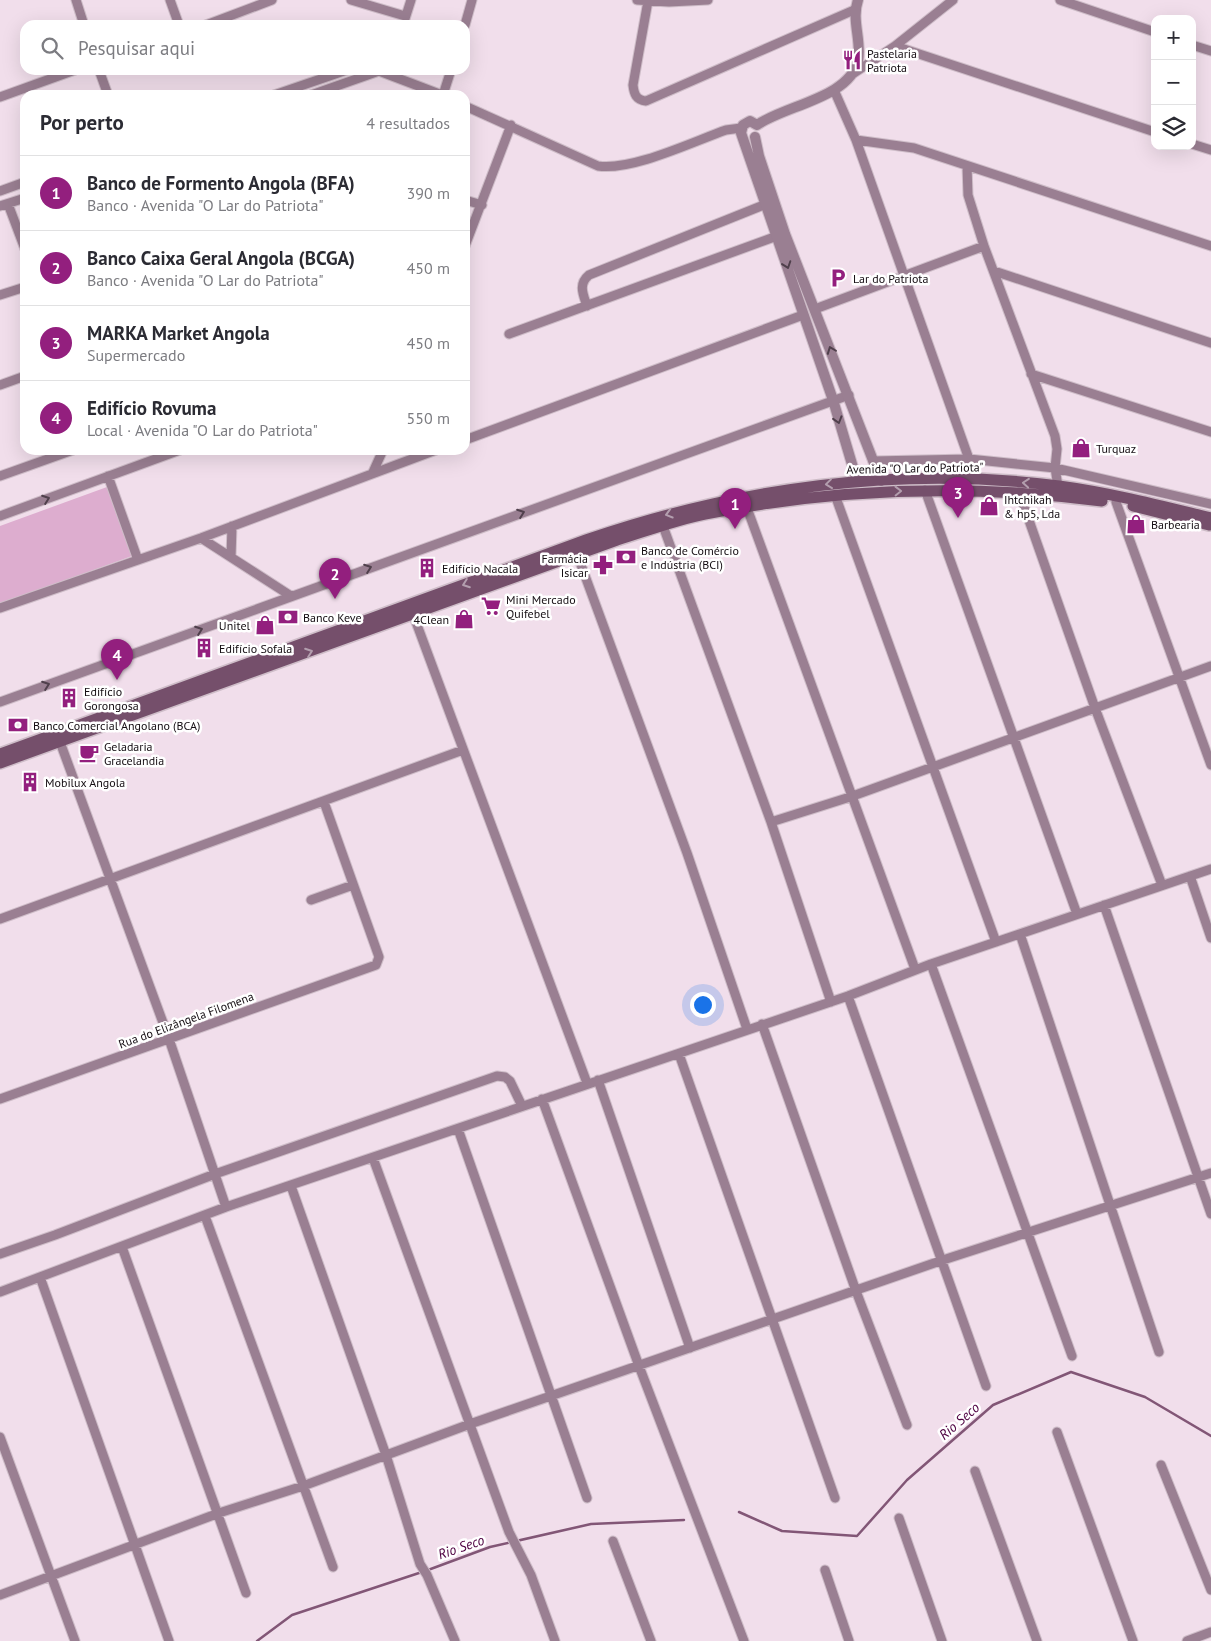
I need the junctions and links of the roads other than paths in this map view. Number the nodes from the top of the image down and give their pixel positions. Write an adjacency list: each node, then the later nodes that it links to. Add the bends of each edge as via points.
1 (76, 0): 13 (street)
2 (170, 0): 14 (street)
3 (272, 0): 15 (street)
4 (351, 0): 16 (street)
5 (411, 0): 17 (street)
6 (472, 0): 18 (street)
7 (637, 0): 11 (street)
8 (708, 0): 11 (street)
9 (953, 0): 20 (street)
10 (1060, 0): 19 (street)
11 (648, 1): 12 (street, via 634,85 636,97 646,102)
12 (856, 5): 23 (street, via 858,58)
13 (82, 20)
14 (177, 20)
15 (219, 20)
16 (401, 20)
17 (404, 20)
18 (466, 20)
19 (1151, 31)
20 (895, 46): 23 (street); 40 (street)
21 (1196, 46): 22 (street)
22 (1211, 51)
23 (854, 73): 35 (street)
24 (61, 75): 36 (street)
25 (101, 75): 30 (street)
26 (332, 75): 31 (street)
27 (368, 75): 32 (street)
28 (399, 75): 33 (street)
29 (449, 75): 34 (street)
30 (106, 90)
31 (289, 90)
32 (325, 90)
33 (432, 90)
34 (445, 90)
35 (834, 90): 39 (street, via 771,116); 43 (street)
36 (0, 97)
37 (470, 108): 38 (street)
38 (511, 125): 41 (street, via 598,166 610,167 632,164 726,130); 53 (street)
39 (757, 126): 41 (street, via 750,121 743,125); 42 (street)
40 (1151, 131)
41 (742, 132): 42 (street, via 747,139); 51 (street)
42 (755, 137): 64 (street, via 775,204)
43 (856, 140): 46 (street, via 914,148); 60 (street)
44 (1196, 145): 45 (street)
45 (1211, 150)
46 (967, 166): 57 (street, via 968,195); 58 (street)
47 (20, 184): 48 (street)
48 (0, 191)
49 (20, 200): 52 (street)
50 (470, 201): 53 (street)
51 (766, 204): 55 (street); 63 (street, via 589,275 583,280 582,288)
52 (4, 205): 56 (street)
53 (482, 205): 54 (street)
54 (470, 234)
55 (777, 236): 63 (street); 65 (street, one-way to 65)
56 (20, 239)
57 (984, 246): 59 (street); 60 (street)
58 (1211, 246)
59 (994, 271): 67 (street); 68 (street)
60 (903, 275): 64 (street); 79 (street)
61 (20, 289): 62 (street)
62 (0, 296)
63 (587, 306): 66 (street)
64 (815, 309): 71 (street, one-way to 64)
65 (804, 315): 72 (street); 74 (street)
66 (509, 334)
67 (1211, 343)
68 (1031, 374): 73 (street); 81 (street, via 1057,442)
69 (20, 378): 70 (street)
70 (0, 385)
71 (849, 394): 72 (street); 80 (street)
72 (833, 400): 85 (street, one-way to 85); 103 (street, one-way to 72)
73 (1211, 432)
74 (470, 438)
75 (59, 455): 83 (street)
76 (166, 455): 84 (street)
77 (381, 455): 82 (street)
78 (422, 455): 82 (street)
79 (970, 459): 80 (street); 81 (street)
80 (873, 461): 86 (street)
81 (1055, 468): 87 (street); 92 (street)
82 (373, 472): 96 (street)
83 (0, 476)
84 (108, 476): 94 (street, one-way to 84); 102 (street)
85 (857, 481): 86 (main road, Avenida "O Lar do Patriota"); 113 (main road, Avenida "O Lar do Patriota", one-way to 113, via 724,501 628,526)
86 (880, 481): 87 (main road, Avenida "O Lar do Patriota", one-way to 86, via 997,481)
87 (1058, 486): 95 (main road, Avenida "O Lar do Patriota", via 1144,501)
88 (925, 490): 89 (main road, Avenida "O Lar do Patriota"); 90 (main road, Avenida "O Lar do Patriota", one-way to 88); 110 (street)
89 (1019, 492): 91 (main road, Avenida "O Lar do Patriota"); 109 (street)
90 (835, 495): 93 (main road, Avenida "O Lar do Patriota"); 116 (street)
91 (1116, 502): 98 (main road, Avenida "O Lar do Patriota"); 107 (street)
92 (1211, 504)
93 (747, 508): 97 (main road, Avenida "O Lar do Patriota"); 117 (street)
94 (0, 516)
95 (1211, 518)
96 (232, 526): 99 (street); 101 (street)
97 (663, 526): 100 (main road, Avenida "O Lar do Patriota"); 119 (street)
98 (1211, 526)
99 (201, 538): 101 (street); 102 (street)
100 (577, 554): 105 (main road, Avenida "O Lar do Patriota"); 137 (street)
101 (231, 557): 103 (street)
102 (138, 560): 104 (street)
103 (291, 596): 108 (street, one-way to 103)
104 (0, 608)
105 (412, 614): 111 (main road, Avenida "O Lar do Patriota", one-way to 105); 112 (street)
106 (1211, 666): 107 (street)
107 (1179, 678): 109 (street); 115 (street)
108 (0, 702)
109 (1095, 708): 110 (street); 124 (street)
110 (1015, 736): 116 (street); 127 (street)
111 (60, 742): 114 (main road, Avenida "O Lar do Patriota"); 122 (street)
112 (463, 750): 118 (street); 141 (street)
113 (0, 754)
114 (0, 763)
115 (1211, 765)
116 (933, 767): 117 (street); 131 (street)
117 (850, 797): 119 (street); 133 (street)
118 (324, 802): 122 (street); 123 (street)
119 (770, 822): 135 (street)
120 (1211, 869): 121 (street)
121 (1190, 876): 124 (street); 130 (street)
122 (110, 879): 128 (street); 138 (street)
123 (353, 885): 125 (street); 138 (street, Rua do Elizângela Filomena, via 379,961 376,965)
124 (1162, 885): 126 (street)
125 (312, 900)
126 (1104, 905): 127 (street); 149 (street)
127 (1077, 914): 129 (street)
128 (0, 919)
129 (1020, 934): 131 (street); 151 (street)
130 (1211, 938)
131 (996, 942): 132 (street)
132 (931, 964): 133 (street); 155 (street)
133 (914, 970): 134 (street)
134 (848, 996): 135 (street); 158 (street)
135 (831, 1002): 136 (street)
136 (762, 1024): 137 (street); 160 (street)
137 (747, 1029): 139 (street)
138 (169, 1039): 142 (street, Rua do Elizângela Filomena); 148 (street)
139 (679, 1054): 140 (street); 162 (street)
140 (598, 1080): 141 (street); 163 (street)
141 (587, 1083): 143 (street)
142 (0, 1099)
143 (542, 1099): 144 (street); 166 (street)
144 (522, 1106): 145 (street); 148 (street, via 510,1081 497,1076)
145 (458, 1129): 146 (street); 168 (street)
146 (373, 1158): 150 (street); 169 (street)
147 (1211, 1173): 149 (street)
148 (215, 1174): 152 (street); 157 (street)
149 (1198, 1177): 151 (street); 153 (street)
150 (290, 1186): 152 (street); 173 (street)
151 (1110, 1205): 155 (street); 164 (street)
152 (226, 1207): 154 (street)
153 (1211, 1214)
154 (205, 1216): 156 (street); 176 (street)
155 (1028, 1233): 158 (street); 165 (street)
156 (122, 1247): 159 (street); 179 (street)
157 (0, 1254)
158 (943, 1260): 160 (street); 167 (street)
159 (40, 1277): 161 (street); 182 (street)
160 (856, 1291): 162 (street); 170 (street)
161 (0, 1292)
162 (774, 1320): 163 (street); 178 (street)
163 (690, 1348): 166 (street)
164 (1159, 1352)
165 (1072, 1356)
166 (639, 1366): 168 (street); 195 (street)
167 (986, 1386)
168 (552, 1396): 169 (street); 177 (street)
169 (470, 1424): 173 (street); 193 (street, via 509,1532 531,1575)
170 (907, 1425)
171 (1057, 1432): 199 (street)
172 (0, 1437): 185 (street)
173 (386, 1455): 176 (street); 192 (street, via 420,1564)
174 (1161, 1465): 186 (street)
175 (975, 1472): 198 (street)
176 (303, 1486): 179 (street); 183 (street)
177 (587, 1498)
178 (835, 1498)
179 (219, 1514): 182 (street); 187 (street)
180 (899, 1518): 197 (street)
181 (614, 1541): 194 (street)
182 (134, 1545): 185 (street); 191 (street)
183 (333, 1567)
184 (825, 1570): 196 (street)
185 (51, 1576): 188 (street); 190 (street)
186 (1211, 1590)
187 (246, 1593)
188 (0, 1595)
189 (1211, 1632): 200 (street)
190 (75, 1641)
191 (169, 1641)
192 (455, 1641)
193 (555, 1641)
194 (651, 1641)
195 (744, 1641)
196 (849, 1641)
197 (942, 1641)
198 (1037, 1641)
199 (1133, 1641)
200 (1186, 1641)

